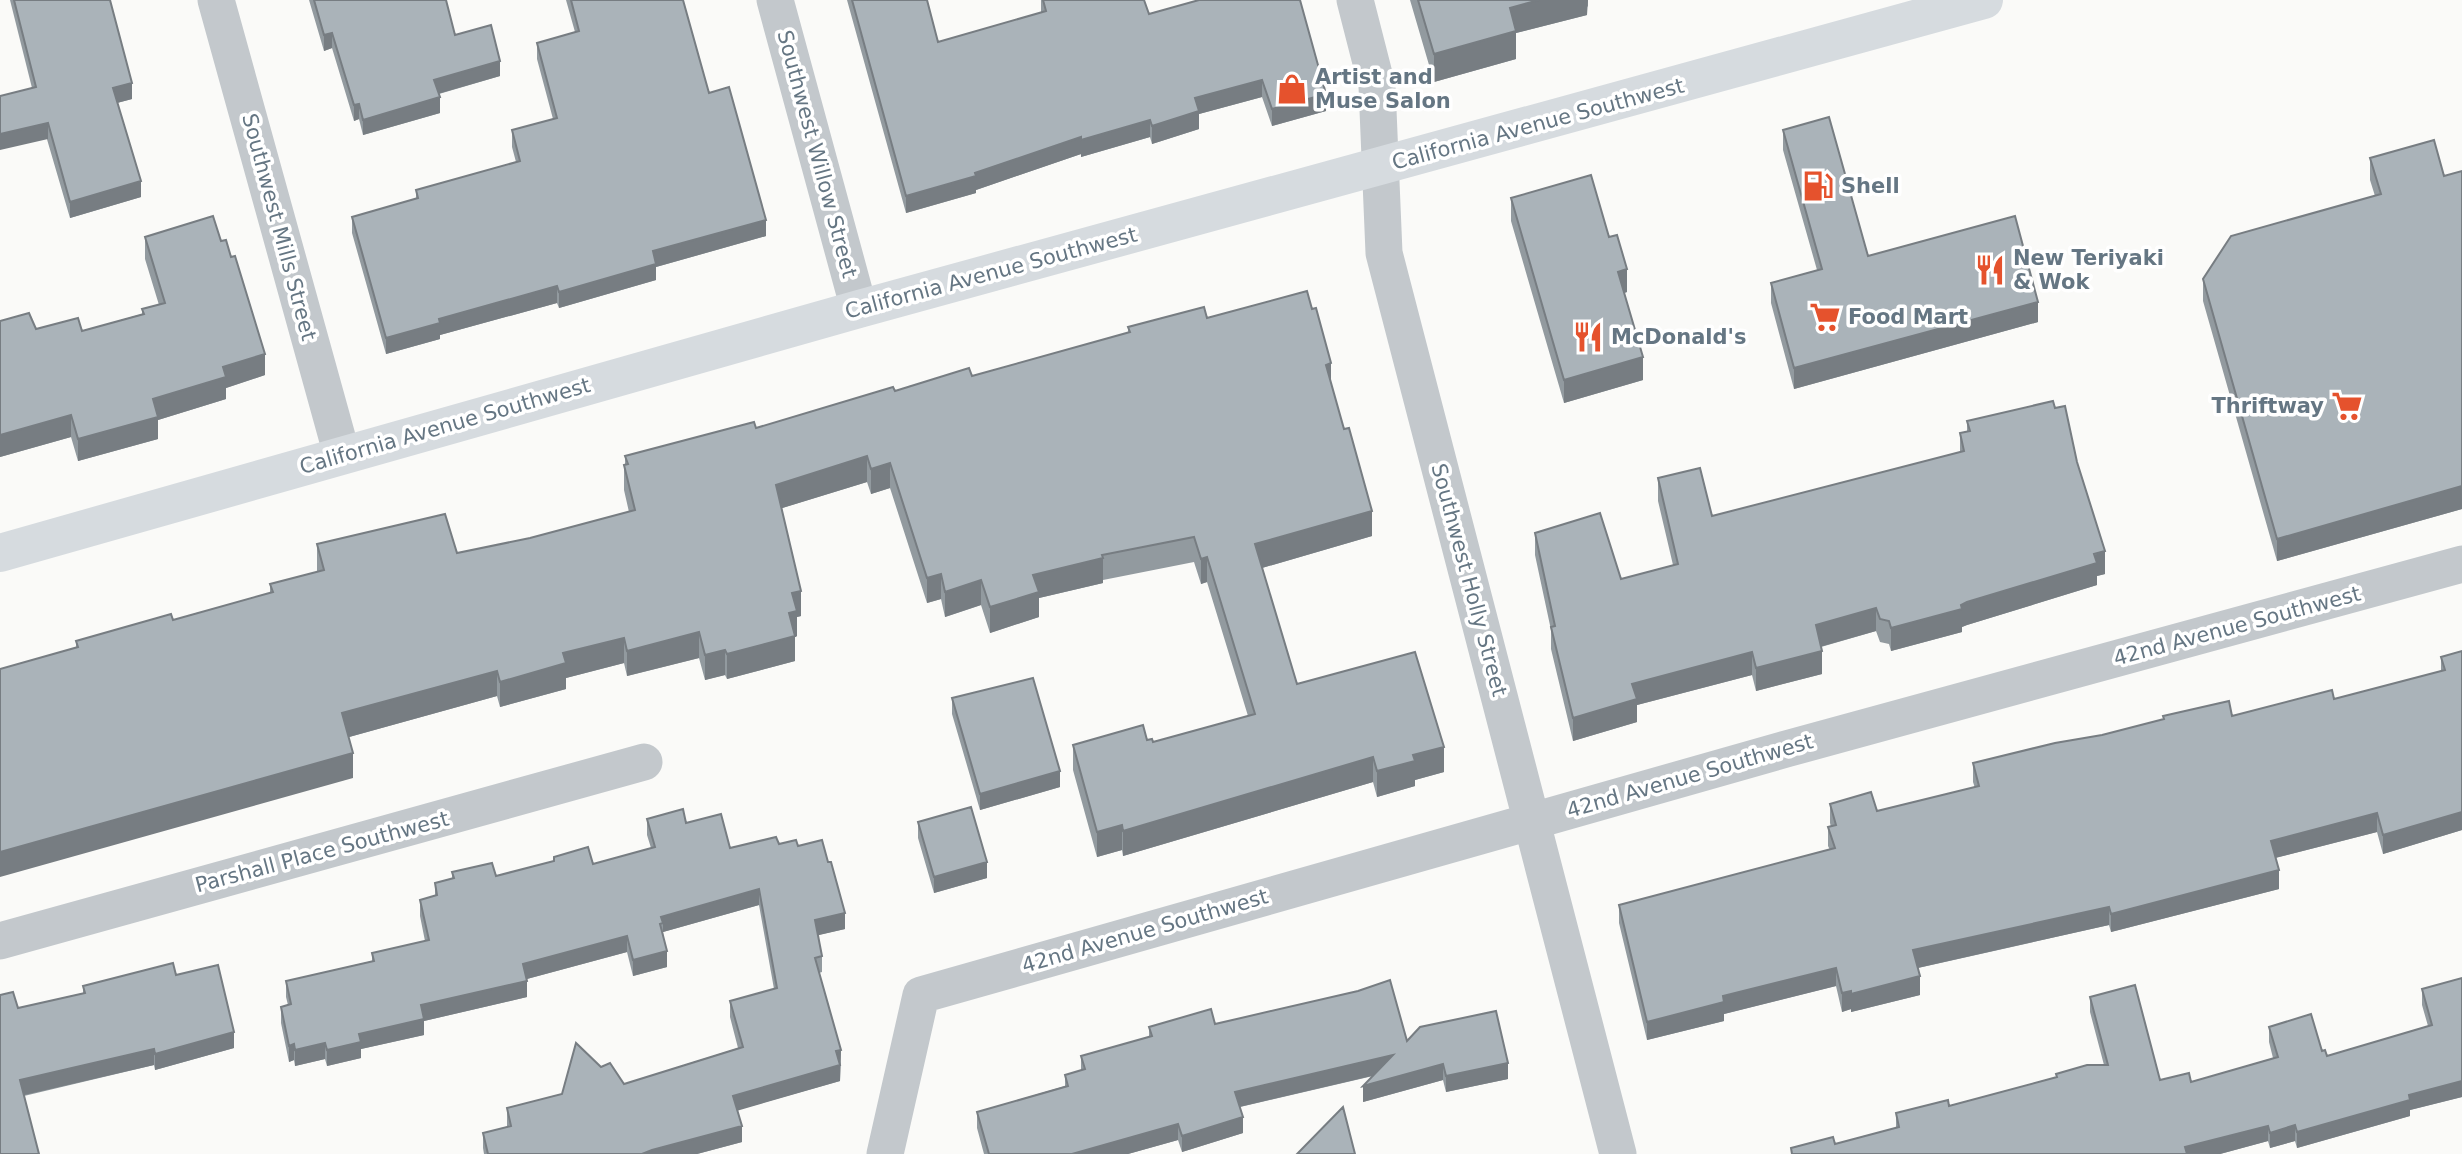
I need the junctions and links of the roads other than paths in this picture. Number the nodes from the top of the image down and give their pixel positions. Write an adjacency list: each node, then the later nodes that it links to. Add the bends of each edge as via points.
1 (216, 0): 7 (street, Southwest Mills Street)
2 (775, 0): 6 (street, Southwest Willow Street)
3 (1355, 0): 5 (street, Southwest Holly Street, via 1377,86)
4 (1984, 0): 5 (main road, California Avenue Southwest)
5 (1379, 168): 6 (main road, California Avenue Southwest); 11 (street, Southwest Holly Street, via 1384,253)
6 (859, 309): 7 (main road, California Avenue Southwest)
7 (342, 454): 8 (main road, California Avenue Southwest)
8 (0, 553)
9 (2462, 564): 11 (street, 42nd Avenue Southwest)
10 (644, 762): 12 (street, Parshall Place Southwest)
11 (1531, 821): 13 (street, 42nd Avenue Southwest, via 920,995); 14 (street, Southwest Holly Street)
12 (0, 941)
13 (885, 1154)
14 (1618, 1154)

